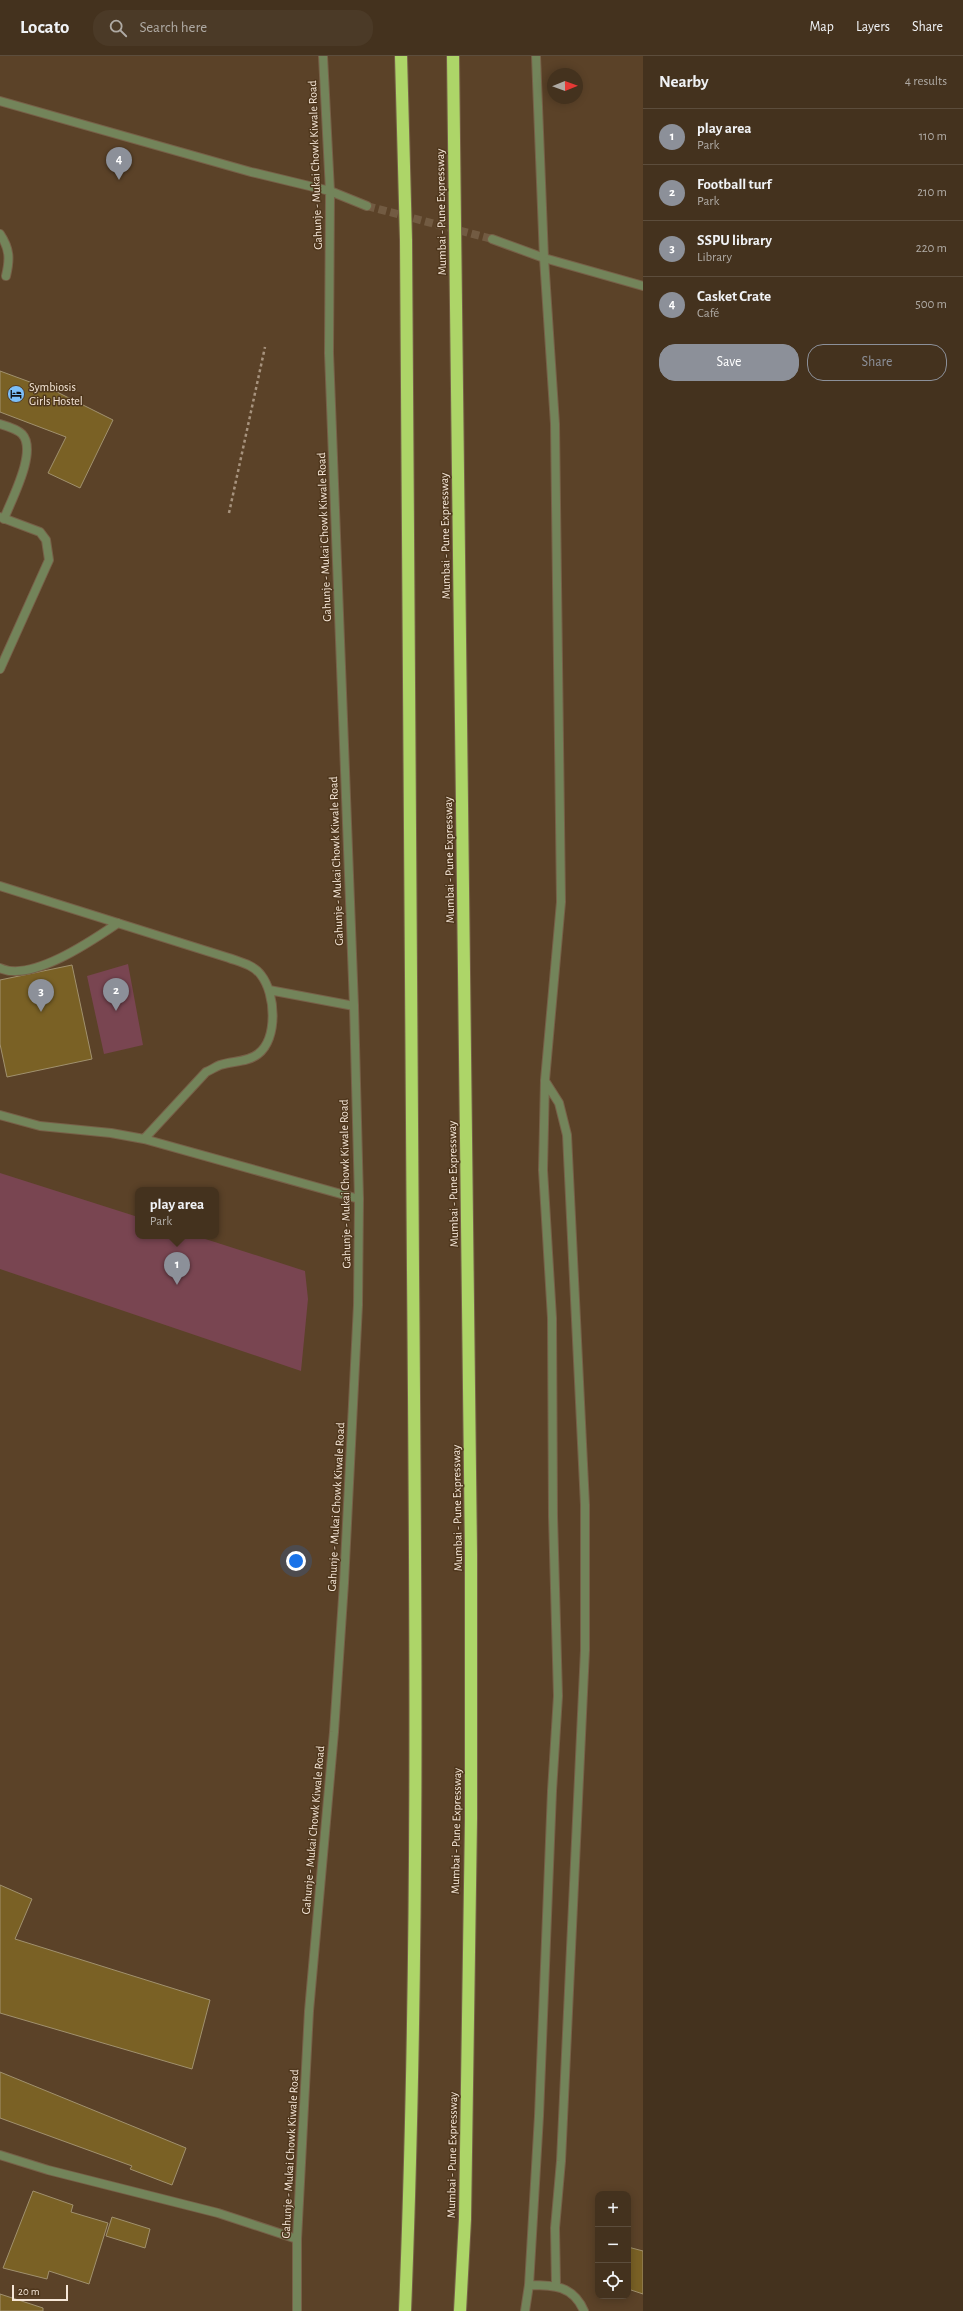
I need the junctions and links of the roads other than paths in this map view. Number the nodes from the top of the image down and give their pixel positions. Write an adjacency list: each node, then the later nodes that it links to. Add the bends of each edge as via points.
1 (323, 56): 6 (street, Gahunje - Mukai Chowk Kiwale Road)
2 (401, 56): 30 (highway, via 406,256 416,1554 415,1819 409,2217)
3 (453, 56): 31 (highway, Mumbai - Pune Expressway, via 471,1554 471,1843 465,2219)
4 (536, 56): 10 (street)
5 (0, 101): 6 (street, via 251,172)
6 (330, 191): 7 (street); 20 (street, Gahunje - Mukai Chowk Kiwale Road, via 329,353)
7 (367, 206)
8 (0, 234): 11 (street, via 8,245 10,258)
9 (492, 239): 10 (street)
10 (544, 258): 12 (street); 21 (street, via 556,424 561,902)
11 (6, 276)
12 (643, 286)
13 (0, 424): 14 (street, via 22,434 27,444 27,461)
14 (2, 518): 15 (street, via 40,532 46,540 49,560)
15 (0, 669)
16 (0, 886): 17 (street)
17 (118, 923): 18 (street, via 85,945 40,966 23,971 6,971); 19 (street, via 250,966 261,975)
18 (0, 968)
19 (269, 990): 20 (street); 23 (street, via 271,1032 265,1048 249,1059 219,1065 206,1072)
20 (354, 1006): 24 (street, Gahunje - Mukai Chowk Kiwale Road)
21 (545, 1080): 27 (street, via 543,1170 552,1318 553,1516 558,1696); 28 (street, via 559,1103 567,1135 585,1513 585,1650 561,2161 555,2228)
22 (0, 1115): 23 (street, via 40,1126 111,1132)
23 (144, 1139): 24 (street)
24 (359, 1199): 26 (street, Gahunje - Mukai Chowk Kiwale Road, via 358,1305 346,1552 334,1732 309,2011)
25 (0, 2155): 26 (street, via 48,2170 218,2213)
26 (297, 2239): 29 (street, Gahunje - Mukai Chowk Kiwale Road)
27 (529, 2285): 28 (street); 32 (street)
28 (556, 2285): 33 (street, via 574,2297)
29 (297, 2311)
30 (405, 2311)
31 (460, 2311)
32 (525, 2311)
33 (584, 2311)

